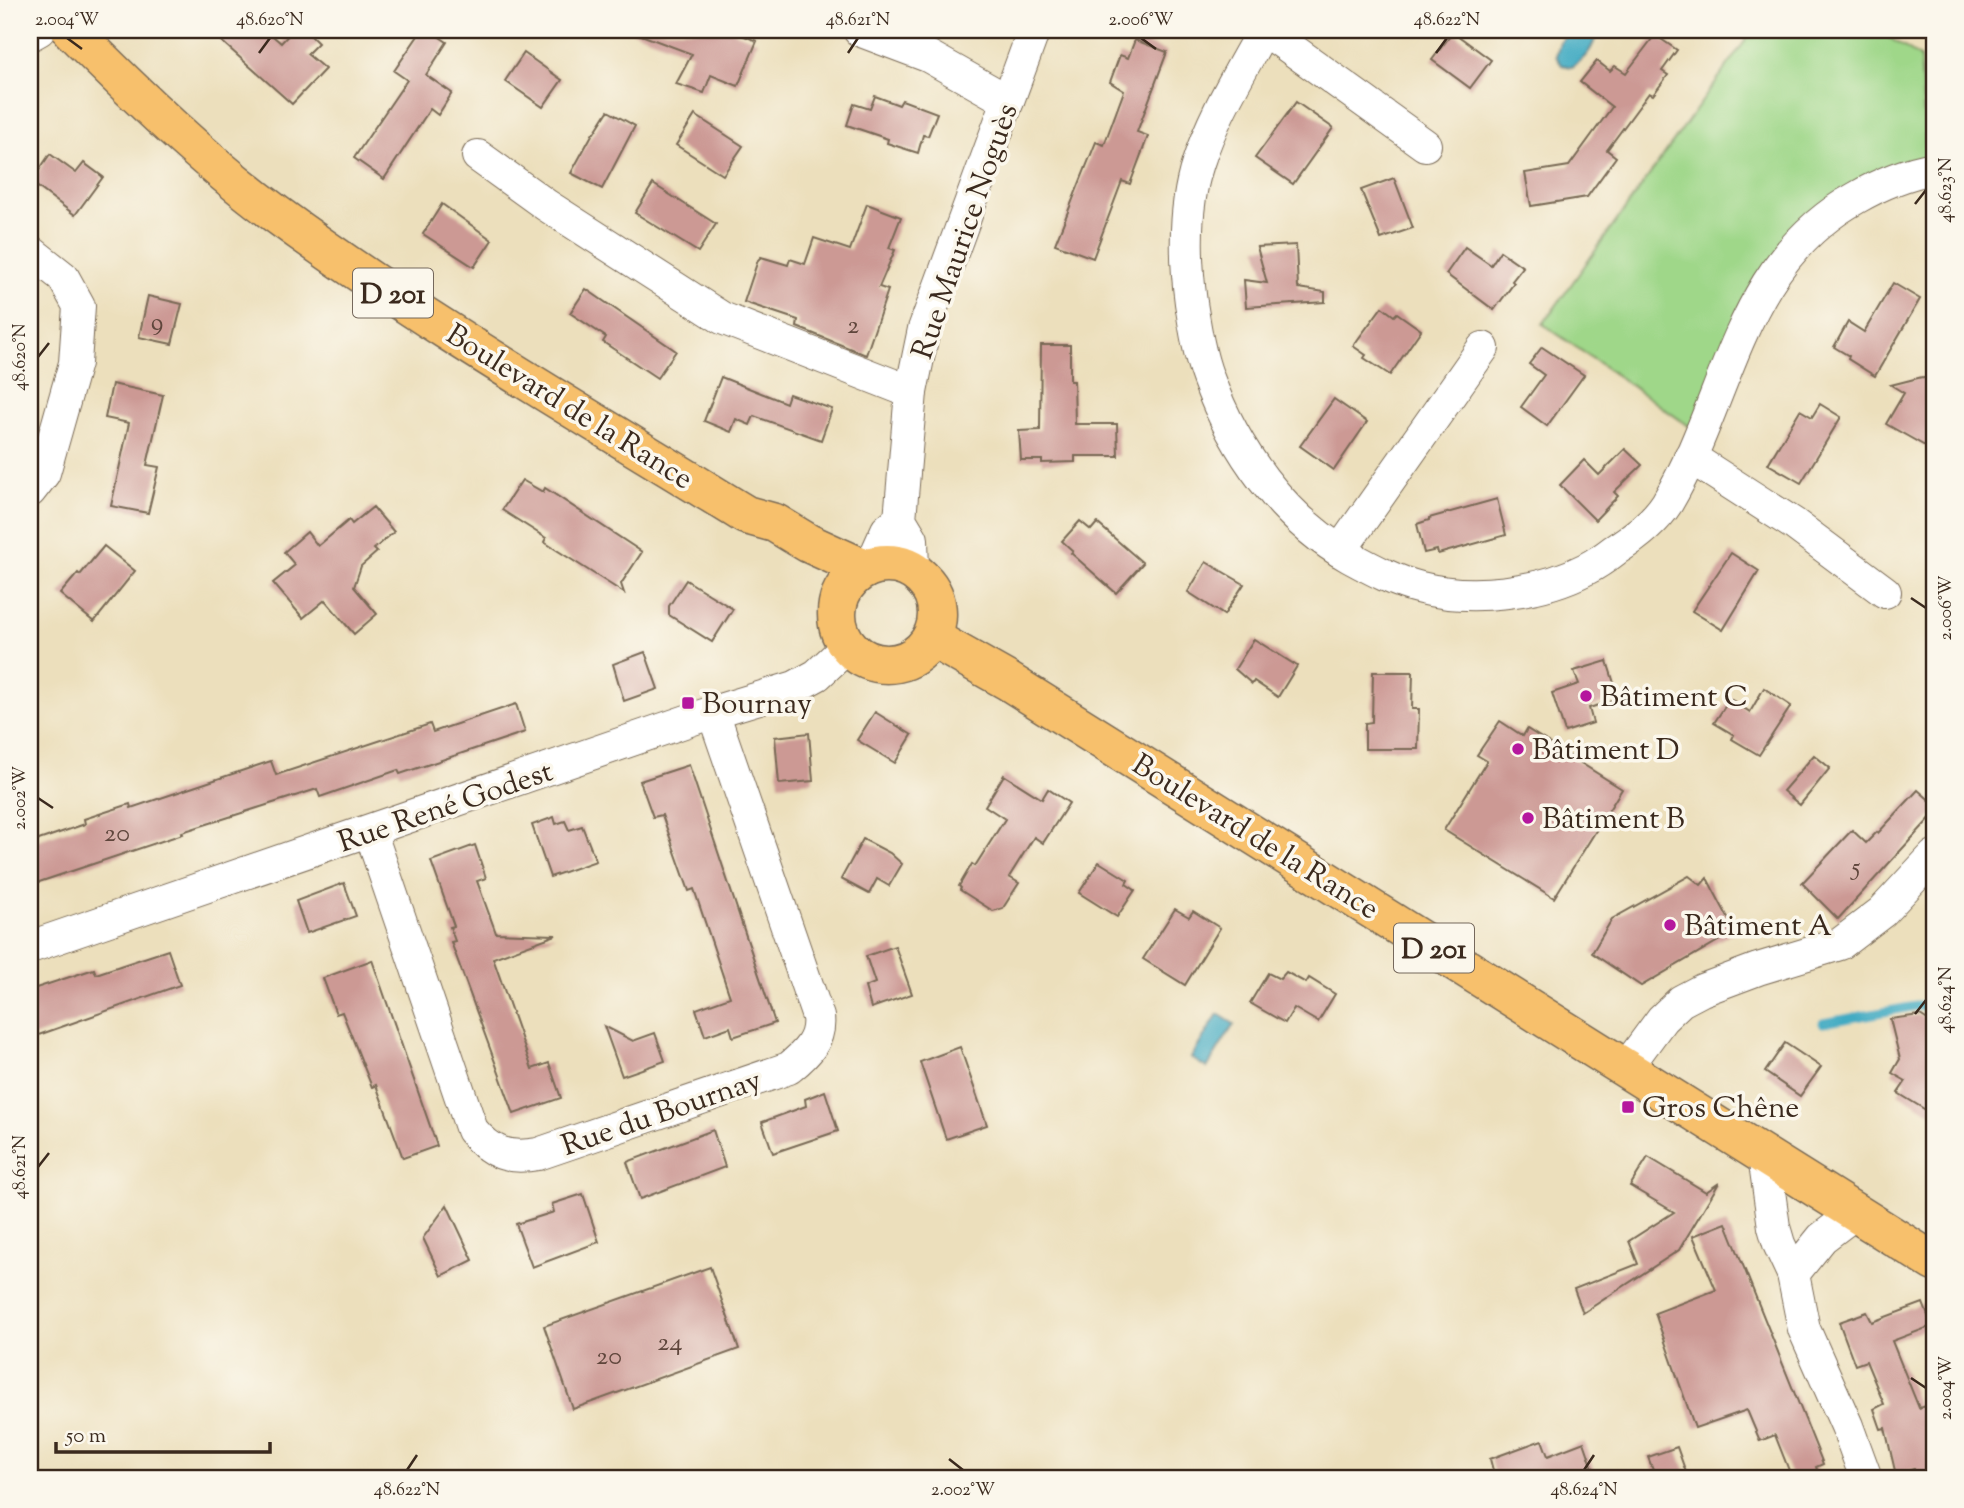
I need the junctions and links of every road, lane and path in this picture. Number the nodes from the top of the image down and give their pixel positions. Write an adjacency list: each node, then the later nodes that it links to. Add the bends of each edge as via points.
1 (39, 30): 6 (street)
2 (71, 30): 16 (main road, Boulevard de la Rance / D 201, via 160,118 276,214 439,325)
3 (859, 30): 7 (street, via 928,56)
4 (1034, 30): 7 (street, Rue Maurice Noguès)
5 (1264, 30): 8 (street); 18 (street, via 1197,165 1187,278 1197,341 1227,423 1255,469 1291,510)
6 (30, 35)
7 (1008, 101): 13 (street, Rue Maurice Noguès, via 925,329)
8 (1425, 145)
9 (478, 156): 13 (street, via 722,318)
10 (1934, 168): 14 (street, via 1882,183 1832,211 1797,242 1768,280 1746,324)
11 (30, 251): 15 (street, via 63,276 79,306 75,363 44,473)
12 (1483, 348): 18 (street)
13 (911, 392): 17 (street, Rue Maurice Noguès)
14 (1690, 457): 18 (street, via 1665,506 1634,538 1584,570 1531,589 1474,595 1420,588); 21 (street, via 1794,524)
15 (30, 491)
16 (746, 515): 19 (main road, Boulevard de la Rance / D 201, via 775,523 808,543); 22 (main road, Boulevard de la Rance / D 201, via 764,540 796,560)
17 (900, 519): 19 (street, via 887,530); 20 (street, Rue Maurice Noguès, via 912,539)
18 (1340, 551)
19 (868, 568): 20 (main road, via 885,563); 22 (main road, via 848,583)
20 (913, 570): 23 (main road, via 934,593 938,608)
21 (1885, 592)
22 (839, 598): 24 (main road, via 837,615)
23 (932, 638): 24 (main road, via 922,651 892,664 861,657); 29 (main road, Boulevard de la Rance / D 201, via 997,674)
24 (848, 646): 25 (street, Rue René Godest, via 817,675 795,687)
25 (713, 712): 26 (street, Rue René Godest); 26 (street, Rue du Bournay, via 818,1017 820,1029 808,1051 789,1069 538,1154 505,1155 483,1144 472,1130)
26 (370, 831): 28 (street, Rue René Godest)
27 (1934, 856): 29 (street, via 1882,912 1840,944 1758,969 1681,1001 1662,1018)
28 (30, 947)
29 (1626, 1068): 30 (main road, Boulevard de la Rance / D 201)
30 (1764, 1156): 31 (main road, Boulevard de la Rance / D 201); 33 (street, via 1774,1227)
31 (1855, 1213): 32 (main road, Boulevard de la Rance / D 201); 33 (street, via 1822,1238)
32 (1934, 1262)
33 (1793, 1274): 34 (street, via 1804,1329)
34 (1866, 1478)

